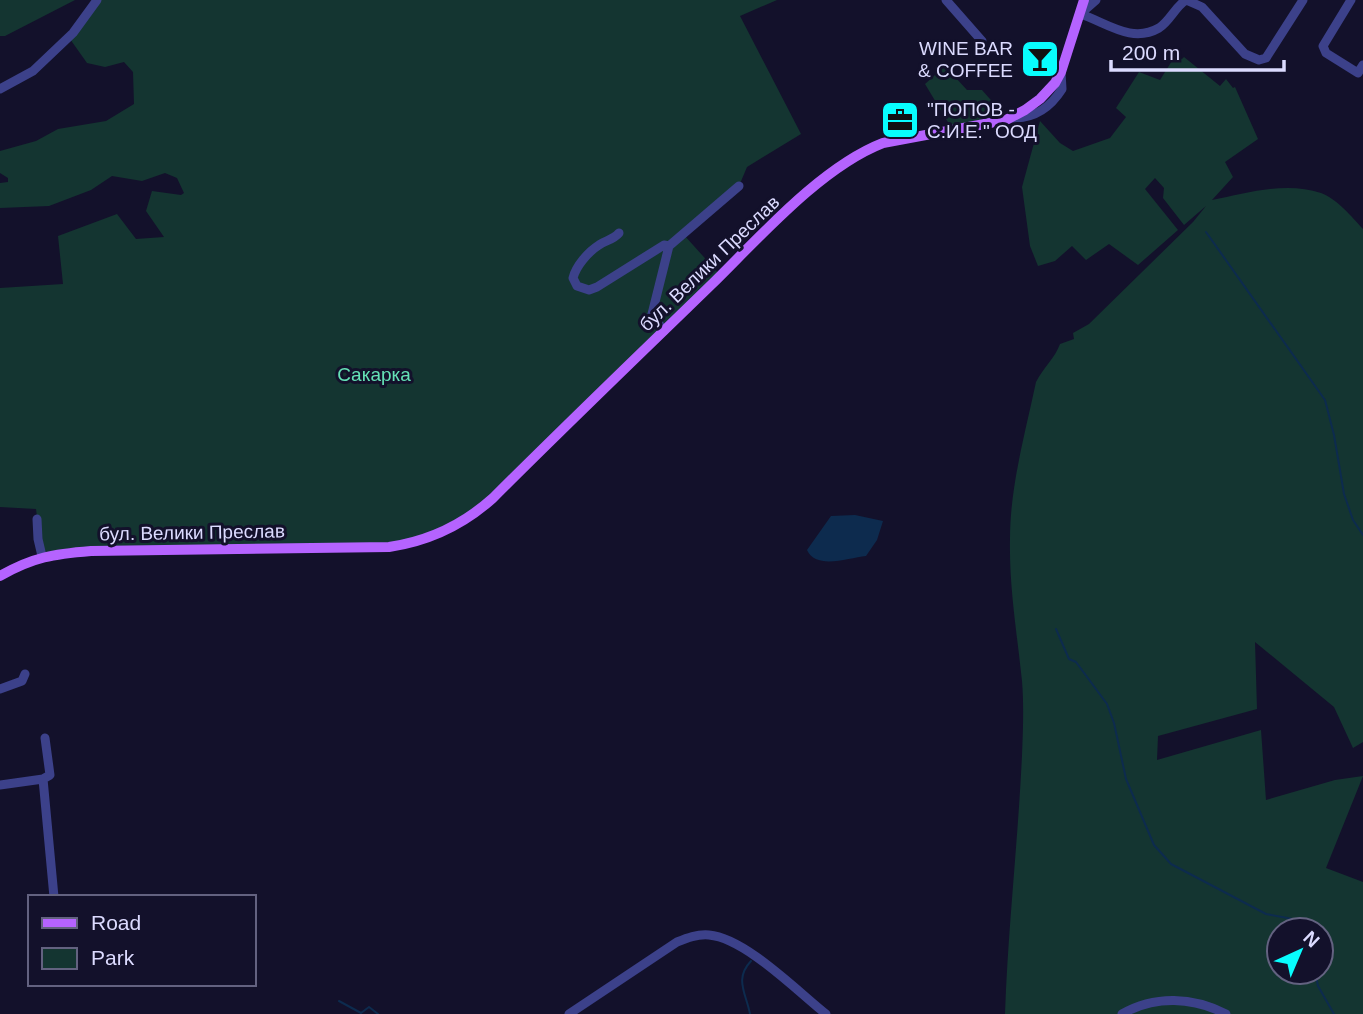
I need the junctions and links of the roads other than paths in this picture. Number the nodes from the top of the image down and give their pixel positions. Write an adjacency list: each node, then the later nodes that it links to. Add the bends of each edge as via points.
1 (97, 0): 11 (street, via 73,33 33,71)
2 (946, 0): 8 (street)
3 (1084, 0): 7 (main road, бул. Велики Преслав)
4 (1096, 0): 7 (street)
5 (1303, 0): 7 (street, via 1266,58 1259,60 1245,54 1202,7 1186,0 1160,27 1137,34)
6 (1351, 0): 10 (street, via 1323,46 1326,53 1358,73)
7 (1080, 14): 9 (main road, бул. Велики Преслав)
8 (982, 41)
9 (1067, 55): 12 (main road, бул. Велики Преслав, via 1033,97); 12 (main road, бул. Велики Преслав, via 1055,83 1040,99 1011,118)
10 (1363, 65)
11 (0, 89)
12 (989, 122): 16 (main road, бул. Велики Преслав, via 883,143 852,158 817,184)
13 (739, 186): 15 (street)
14 (619, 233): 15 (street, via 580,263 573,278 577,286 597,287)
15 (669, 246): 16 (street, via 652,314)
16 (664, 331): 18 (main road, бул. Велики Преслав, via 493,498 466,520 428,538 389,547 91,551)
17 (37, 519): 18 (street)
18 (42, 556): 19 (main road, бул. Велики Преслав)
19 (0, 576)
20 (25, 674): 21 (street, via 22,681)
21 (0, 689)
22 (45, 738): 23 (street, via 50,775)
23 (43, 779): 24 (street); 25 (street)
24 (0, 785)
25 (54, 895)
26 (569, 1014): 27 (street, via 677,942 709,935 750,952)
27 (826, 1014)
28 (1122, 1014): 29 (street, via 1170,1000 1195,1002)
29 (1226, 1014)

